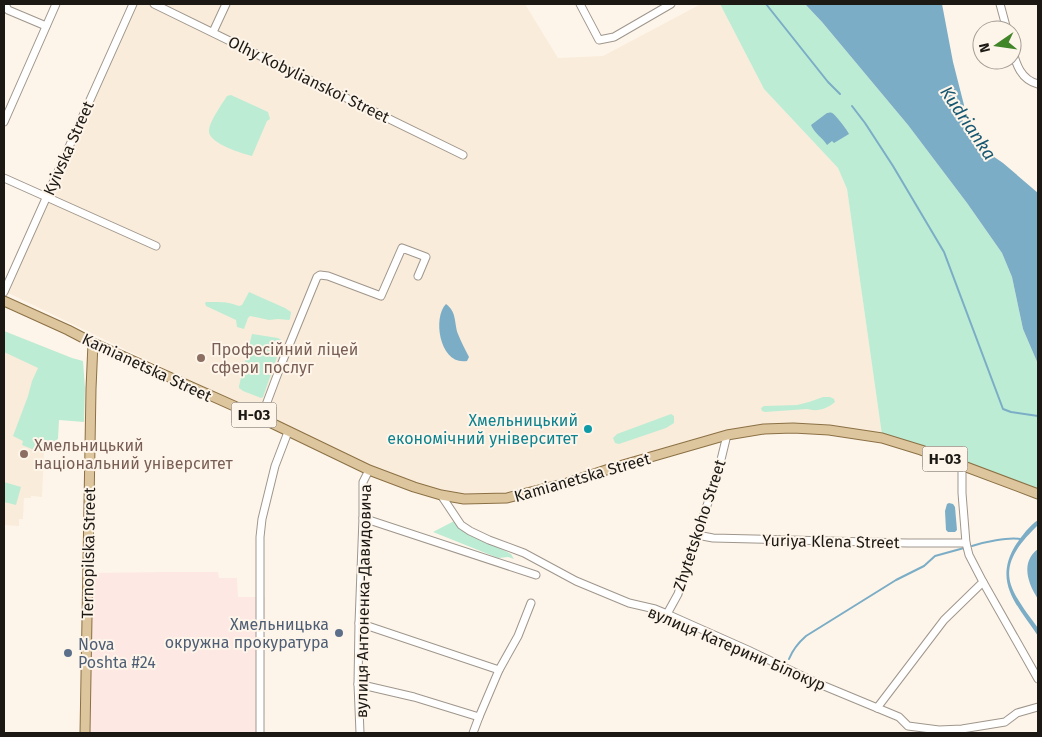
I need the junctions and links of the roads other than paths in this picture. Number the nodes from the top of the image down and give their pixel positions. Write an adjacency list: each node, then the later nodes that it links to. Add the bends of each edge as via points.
1 (56, 4): 10 (street)
2 (133, 4): 18 (street, Kyivska Street)
3 (154, 4): 11 (street, Olhy Kobylianskoi Street)
4 (226, 4): 11 (street)
5 (580, 4): 6 (street, via 599,40 614,37)
6 (671, 4)
7 (1000, 4): 9 (street)
8 (6, 10): 10 (street)
9 (1004, 20)
10 (46, 26): 14 (street)
11 (212, 32): 16 (street, Olhy Kobylianskoi Street)
12 (1019, 70): 13 (street, via 1025,78)
13 (1038, 84)
14 (6, 110): 15 (street)
15 (4, 122)
16 (463, 155)
17 (4, 178): 18 (street)
18 (46, 196): 19 (street); 21 (street, Kyivska Street)
19 (156, 246)
20 (418, 276): 24 (street, via 426,257 402,248 381,296 328,276 317,277)
21 (4, 292)
22 (4, 301): 23 (main road, Kamianetska Street / Н-03)
23 (93, 343): 24 (main road, Kamianetska Street / Н-03); 46 (main road, Ternopilska Street)
24 (260, 418): 25 (main road, Kamianetska Street / Н-03)
25 (288, 432): 28 (main road, Kamianetska Street / Н-03); 47 (street, via 275,466 260,537)
26 (727, 435): 27 (main road, Kamianetska Street / Н-03, via 783,428 829,430 882,438); 30 (main road, Kamianetska Street / Н-03, via 507,498 464,499); 32 (street, Zhytetskoho Street)
27 (962, 466): 29 (main road, Kamianetska Street / Н-03); 33 (street)
28 (369, 470): 30 (main road, Kamianetska Street / Н-03); 31 (street, вулиця Антоненка-Давидовича, via 363,482)
29 (1038, 494)
30 (441, 495): 37 (street, вулиця Катерини Білокур, via 461,525 474,533 628,603)
31 (363, 518): 34 (street); 38 (street, вулиця Антоненка-Давидовича)
32 (697, 535): 33 (street, Yuriya Klena Street, via 713,538); 37 (street, Zhytetskoho Street, via 678,594)
33 (966, 543): 35 (street)
34 (536, 575)
35 (983, 582): 40 (street); 43 (street, via 944,620)
36 (531, 603): 39 (street)
37 (667, 614): 43 (street, вулиця Катерини Білокур)
38 (359, 623): 39 (street); 41 (street, вулиця Антоненка-Давидовича)
39 (499, 670): 44 (street)
40 (1038, 679)
41 (358, 684): 44 (street); 48 (street, вулиця Антоненка-Давидовича)
42 (1038, 707): 45 (street, вулиця Катерини Білокур, via 1017,713 1005,722 949,730)
43 (877, 708): 45 (street, вулиця Катерини Білокур, via 899,717)
44 (478, 717): 49 (street)
45 (909, 730)
46 (85, 733)
47 (260, 733)
48 (360, 733)
49 (473, 733)

